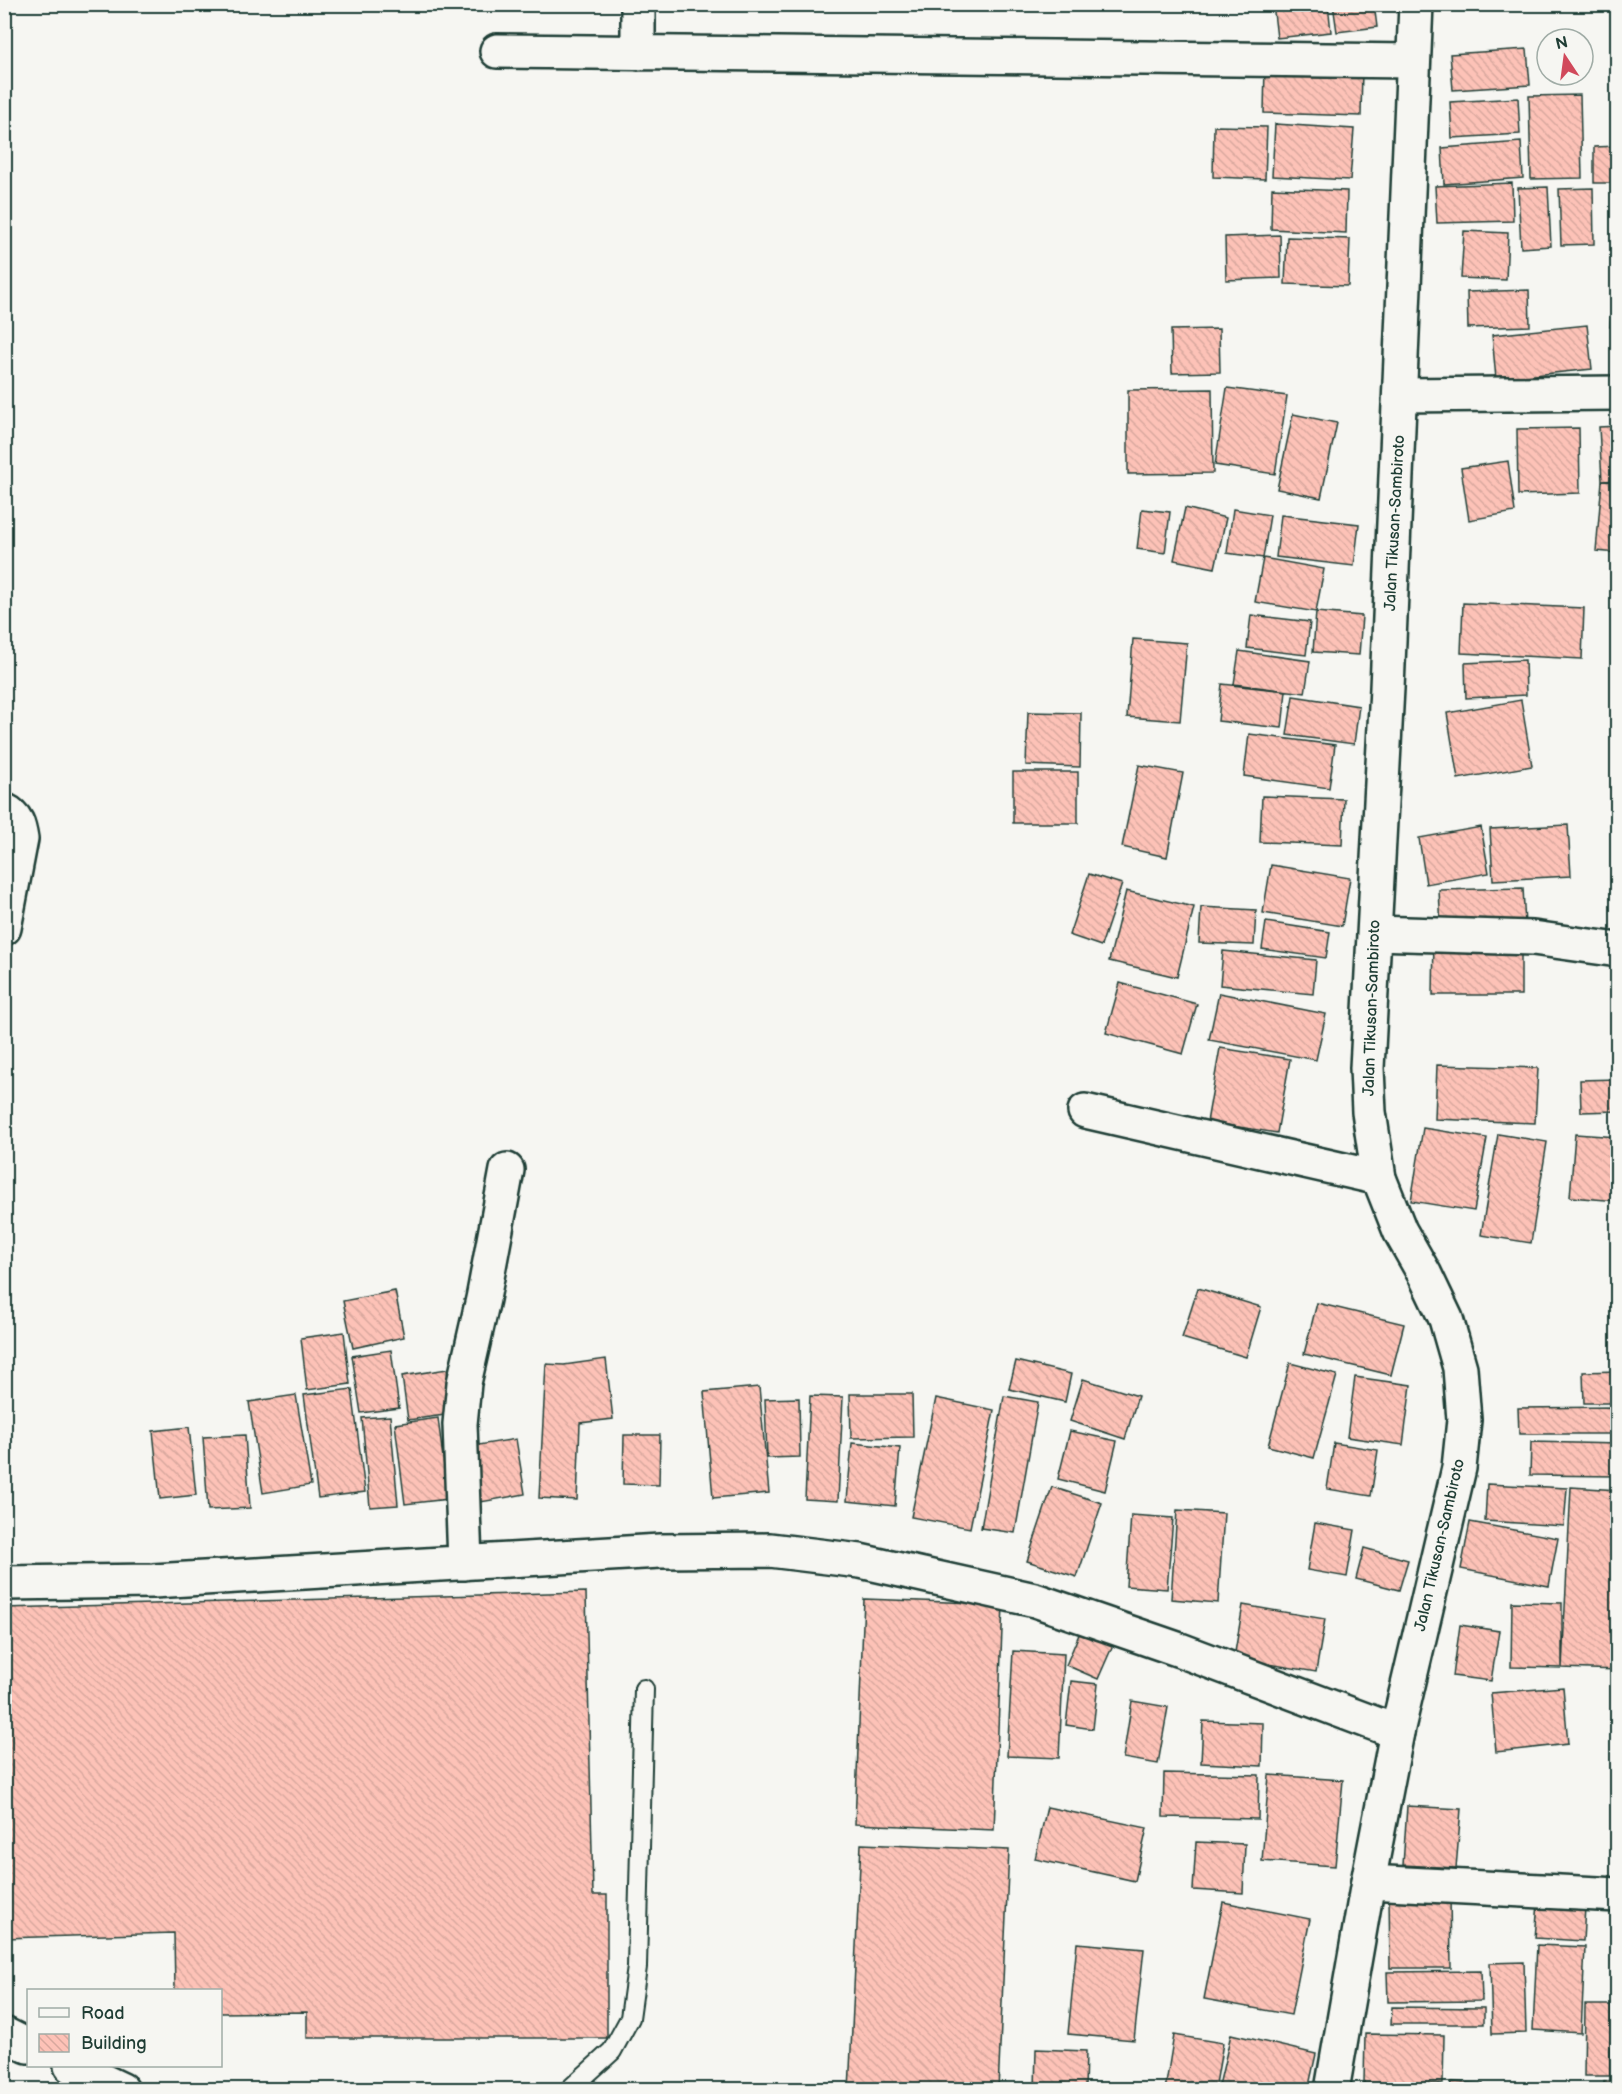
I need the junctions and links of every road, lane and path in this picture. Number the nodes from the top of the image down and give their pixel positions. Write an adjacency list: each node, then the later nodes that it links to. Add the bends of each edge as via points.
1 (638, 4): 4 (main road)
2 (1416, 4): 5 (main road, Jalan Tikusan-Sambiroto)
3 (496, 51): 4 (main road)
4 (638, 53): 5 (main road)
5 (1412, 61): 7 (main road, Jalan Tikusan-Sambiroto)
6 (1617, 393): 7 (main road)
7 (1400, 395): 10 (main road, Jalan Tikusan-Sambiroto)
8 (4, 810): 9 (main road, via 19,824 21,839)
9 (4, 928)
10 (1375, 933): 11 (main road, via 1533,938); 14 (main road, Jalan Tikusan-Sambiroto, via 1367,1068)
11 (1617, 950)
12 (1085, 1111): 14 (main road)
13 (507, 1170): 15 (main road, via 464,1383 460,1424)
14 (1379, 1178): 18 (main road, Jalan Tikusan-Sambiroto, via 1400,1231 1446,1319 1460,1368 1464,1420 1459,1468)
15 (465, 1563): 16 (main road, via 153,1581); 18 (main road, via 660,1551 770,1550 860,1561 1035,1599)
16 (4, 1583)
17 (644, 1689): 25 (lane, via 637,1967 630,2018 612,2051)
18 (1397, 1732): 19 (main road, Jalan Tikusan-Sambiroto)
19 (1368, 1882): 20 (main road); 26 (main road, Jalan Tikusan-Sambiroto)
20 (1617, 1895)
21 (4, 2034): 22 (main road)
22 (27, 2046)
23 (73, 2067): 24 (main road)
24 (123, 2090)
25 (569, 2090)
26 (1332, 2090)

